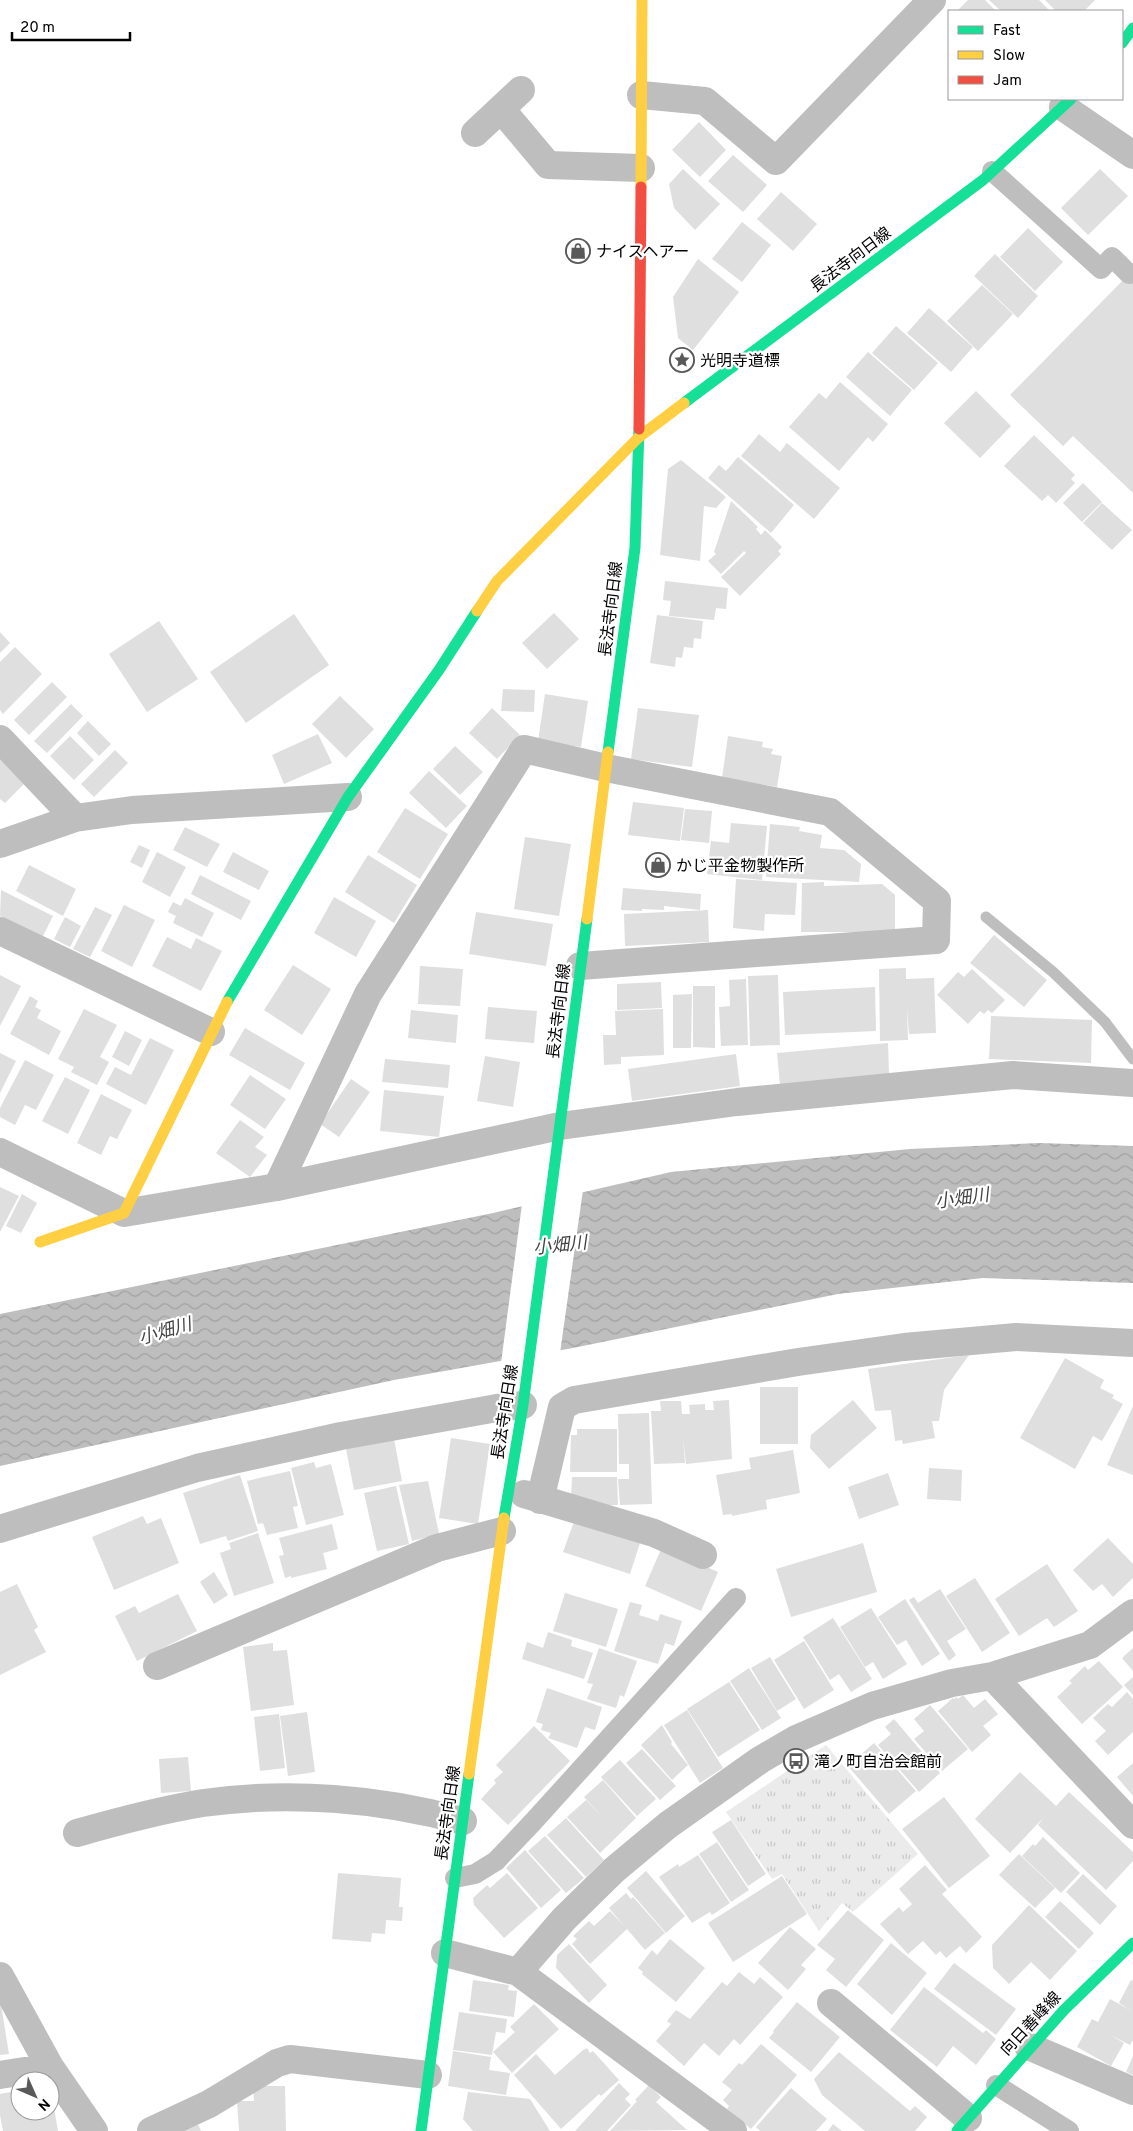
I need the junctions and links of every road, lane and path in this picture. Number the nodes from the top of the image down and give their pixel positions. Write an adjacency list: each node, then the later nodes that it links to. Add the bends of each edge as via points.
1 (642, 0): 6 (main road)
2 (932, 0): 6 (street, via 776,161 706,101)
3 (1133, 28): 4 (main road)
4 (1123, 42)
5 (521, 90): 8 (street)
6 (641, 95): 11 (main road)
7 (1067, 103): 10 (street); 12 (main road, 長法寺向日線)
8 (501, 109): 9 (street); 11 (street, via 548,164)
9 (475, 133)
10 (1133, 155)
11 (641, 168): 14 (main road)
12 (992, 171): 13 (lane, via 1101,269 1112,257); 14 (main road, 長法寺向日線)
13 (1129, 274)
14 (639, 437): 16 (main road, 長法寺向日線, via 635,548); 17 (main road, via 497,581 439,670)
15 (0, 739): 18 (street)
16 (606, 768): 21 (main road, 長法寺向日線); 21 (street, via 830,812 937,901 936,940); 26 (street, via 524,749 368,994)
17 (348, 797): 18 (street, via 132,810); 22 (main road)
18 (75, 818): 19 (street)
19 (0, 844)
20 (0, 930): 22 (street)
21 (580, 966): 24 (main road, 長法寺向日線)
22 (211, 1032): 27 (main road)
23 (1133, 1083): 24 (street, via 1013,1074 737,1102)
24 (560, 1126): 26 (street); 30 (main road, 長法寺向日線)
25 (0, 1152): 27 (street)
26 (277, 1187): 27 (street)
27 (124, 1213): 28 (main road)
28 (40, 1242)
29 (1133, 1343): 32 (street, via 1016,1337 904,1347 574,1400 562,1407)
30 (523, 1405): 31 (main road, 長法寺向日線); 33 (street, via 341,1436 196,1468)
31 (509, 1489): 32 (street); 34 (main road, 長法寺向日線)
32 (540, 1500): 35 (street, via 654,1532)
33 (0, 1529)
34 (502, 1531): 38 (street, via 437,1548); 40 (main road, 長法寺向日線)
35 (703, 1555)
36 (736, 1598): 43 (lane, via 496,1861 475,1874)
37 (1133, 1613): 39 (street, via 1090,1645)
38 (157, 1666)
39 (992, 1676): 41 (street); 46 (street, via 952,1682 872,1706 818,1729 760,1760 668,1825 614,1870)
40 (463, 1821): 42 (street, via 369,1802 270,1798 179,1808); 43 (main road, 長法寺向日線)
41 (1133, 1825)
42 (77, 1833)
43 (455, 1878): 45 (main road, 長法寺向日線)
44 (1133, 1943): 49 (main road, 向日善峰線)
45 (445, 1953): 46 (street); 52 (main road, 長法寺向日線)
46 (518, 1972): 59 (street)
47 (0, 1976): 50 (street)
48 (831, 2003): 55 (street)
49 (1028, 2046): 53 (main road, 向日善峰線); 54 (street)
50 (50, 2067): 51 (street); 56 (street)
51 (0, 2075)
52 (428, 2075): 57 (street, via 290,2059 277,2063 209,2104); 58 (main road, 長法寺向日線)
53 (996, 2085): 55 (main road, 向日善峰線); 60 (lane)
54 (1133, 2091)
55 (963, 2124)
56 (94, 2131)
57 (150, 2131)
58 (421, 2131)
59 (733, 2131)
60 (1069, 2131)

